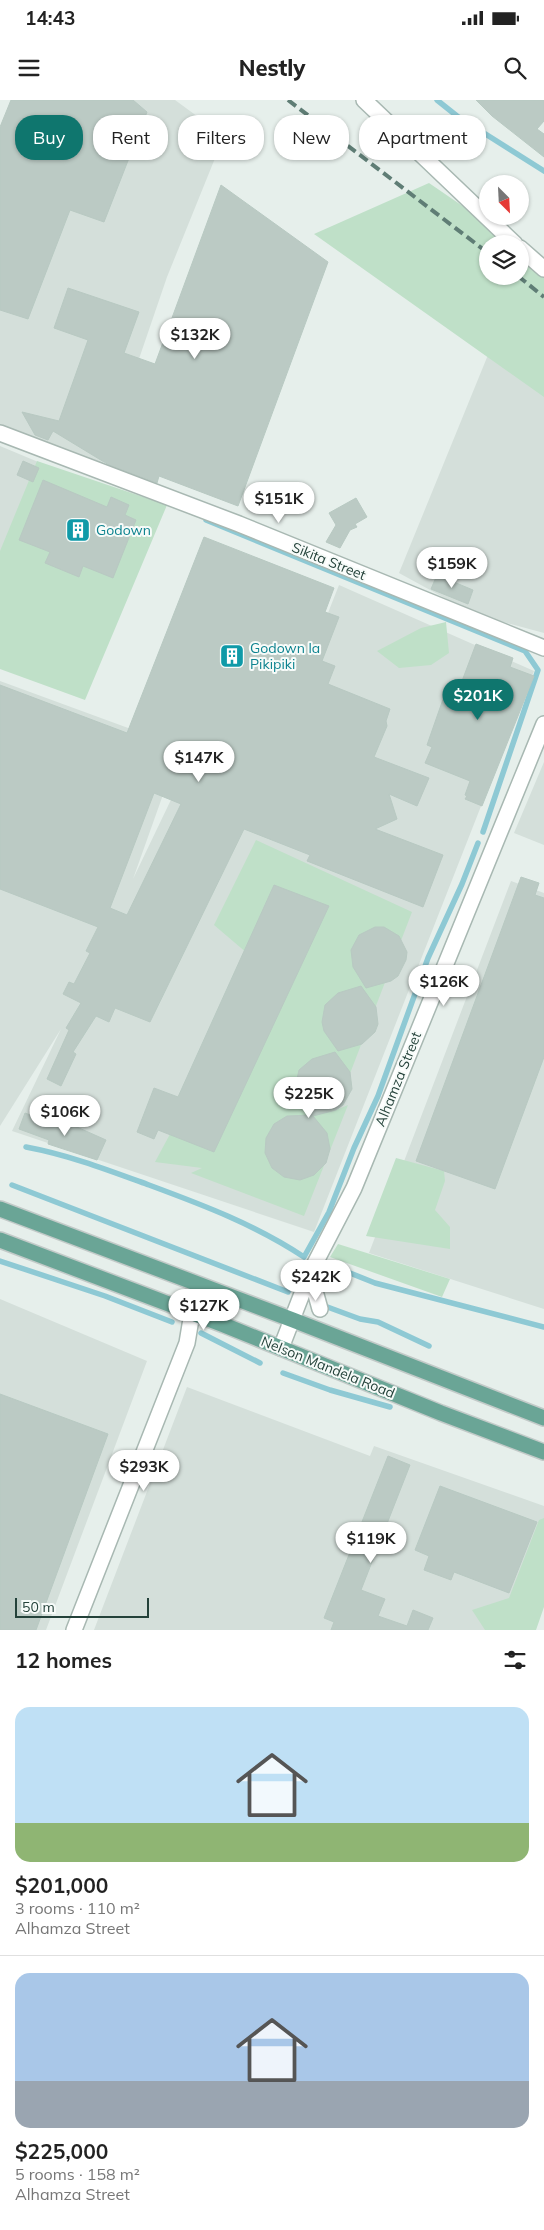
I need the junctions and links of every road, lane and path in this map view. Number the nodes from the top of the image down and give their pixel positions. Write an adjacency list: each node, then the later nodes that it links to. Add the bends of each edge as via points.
1 (364, 100): 2 (street)
2 (506, 235)
3 (529, 256): 4 (street)
4 (544, 268)
5 (0, 433): 6 (street, Sikita Street, via 239,524)
6 (544, 648)
7 (544, 724): 10 (street, Alhamza Street, via 354,1188)
8 (0, 1209): 13 (main road)
9 (0, 1240): 12 (main road, Nelson Mandela Road)
10 (310, 1273): 11 (street); 13 (street, Alhamza Street)
11 (320, 1309)
12 (192, 1313): 14 (main road, Nelson Mandela Road); 17 (street, via 187,1343)
13 (293, 1320): 14 (street, Alhamza Street); 15 (main road)
14 (281, 1348): 16 (main road, Nelson Mandela Road)
15 (544, 1418)
16 (544, 1452)
17 (74, 1630)

